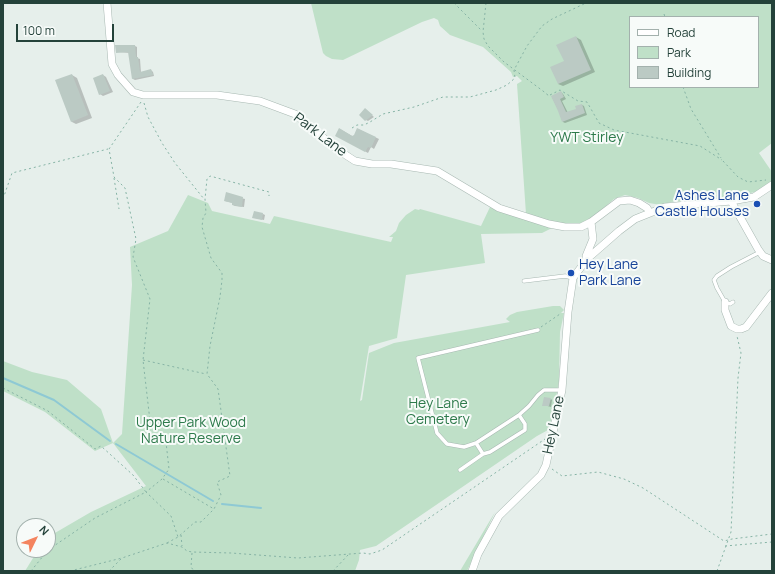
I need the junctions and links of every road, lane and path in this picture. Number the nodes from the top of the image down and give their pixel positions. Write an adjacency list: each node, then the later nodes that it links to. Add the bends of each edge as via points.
1 (107, 3): 19 (street, Park Lane, via 112,64 133,92 143,95 217,95 260,101 296,114 355,161 437,171 499,208 549,224 581,227)
2 (454, 3): 5 (path)
3 (486, 3): 5 (path)
4 (586, 3): 6 (path, via 542,26)
5 (483, 32): 6 (path, via 488,46)
6 (514, 70): 8 (path, via 516,78 496,90 470,97 443,96 414,107 383,114 364,125); 10 (path, via 548,96 560,90 578,101 587,102 599,123 614,130 700,146)
7 (683, 88): 10 (path, via 690,109)
8 (352, 128)
9 (109, 149): 11 (path); 14 (path, via 143,100 162,143); 15 (path, via 12,173)
10 (722, 160): 12 (path, via 738,178 748,182)
11 (114, 178): 17 (path); 31 (path, via 125,188 136,239 133,257 150,299)
12 (770, 183): 16 (street, via 754,197)
13 (269, 196): 14 (path, via 269,192 210,176 206,179)
14 (205, 199): 32 (path, via 206,213 202,227 211,258 222,273)
15 (3, 200)
16 (731, 201): 18 (street, via 666,207); 20 (street)
17 (119, 209)
18 (650, 212): 19 (street, Park Lane, via 639,203 630,200 619,201); 21 (street, via 635,219)
19 (591, 222): 21 (street, via 593,239)
20 (760, 252): 22 (street); 26 (lane, via 731,267 714,280)
21 (587, 259): 23 (street, Hey Lane)
22 (772, 260)
23 (573, 278): 24 (lane, via 564,276); 28 (street, Hey Lane)
24 (524, 281)
25 (772, 293): 30 (street)
26 (725, 302): 27 (lane); 30 (street, via 724,310 731,326)
27 (734, 302)
28 (568, 312): 29 (path, via 562,312); 34 (street, Hey Lane)
29 (538, 330): 37 (lane, via 418,358 437,433 447,444 464,447)
30 (741, 330): 47 (path, via 741,334 737,336 741,354 731,532)
31 (143, 360): 32 (path); 41 (path, via 150,421 166,442 169,469)
32 (207, 374): 43 (path, via 218,389 230,476 217,482 221,495)
33 (3, 388): 42 (path, via 48,411 95,449 101,446 133,475)
34 (562, 390): 35 (lane, via 544,390); 36 (street, Hey Lane)
35 (519, 415): 37 (lane); 38 (lane, via 525,424 525,430)
36 (552, 440): 39 (street, Hey Lane); 54 (path, via 545,439 382,550 370,554)
37 (476, 443): 38 (lane)
38 (483, 454): 40 (lane)
39 (546, 465): 47 (path, via 562,476 598,472 624,479 643,488 724,541); 62 (street, Hey Lane, via 541,475 499,516 478,554)
40 (460, 470)
41 (162, 479): 42 (path); 43 (path)
42 (146, 492): 46 (path, via 171,516); 50 (path, via 95,518)
43 (214, 509): 45 (path, via 201,522 195,522)
44 (772, 534): 47 (path)
45 (181, 535): 46 (path); 52 (path)
46 (178, 538): 49 (path)
47 (727, 540): 51 (path)
48 (772, 542): 51 (path)
49 (167, 543): 52 (path); 56 (path)
50 (56, 545)
51 (725, 546): 63 (path)
52 (182, 547): 53 (path)
53 (192, 552): 54 (path, via 298,558); 60 (path, via 190,567)
54 (349, 554): 61 (path)
55 (42, 558): 57 (path)
56 (122, 558): 58 (path); 59 (path)
57 (31, 571)
58 (70, 571)
59 (109, 571)
60 (194, 571)
61 (333, 571)
62 (472, 571)
63 (717, 571)

